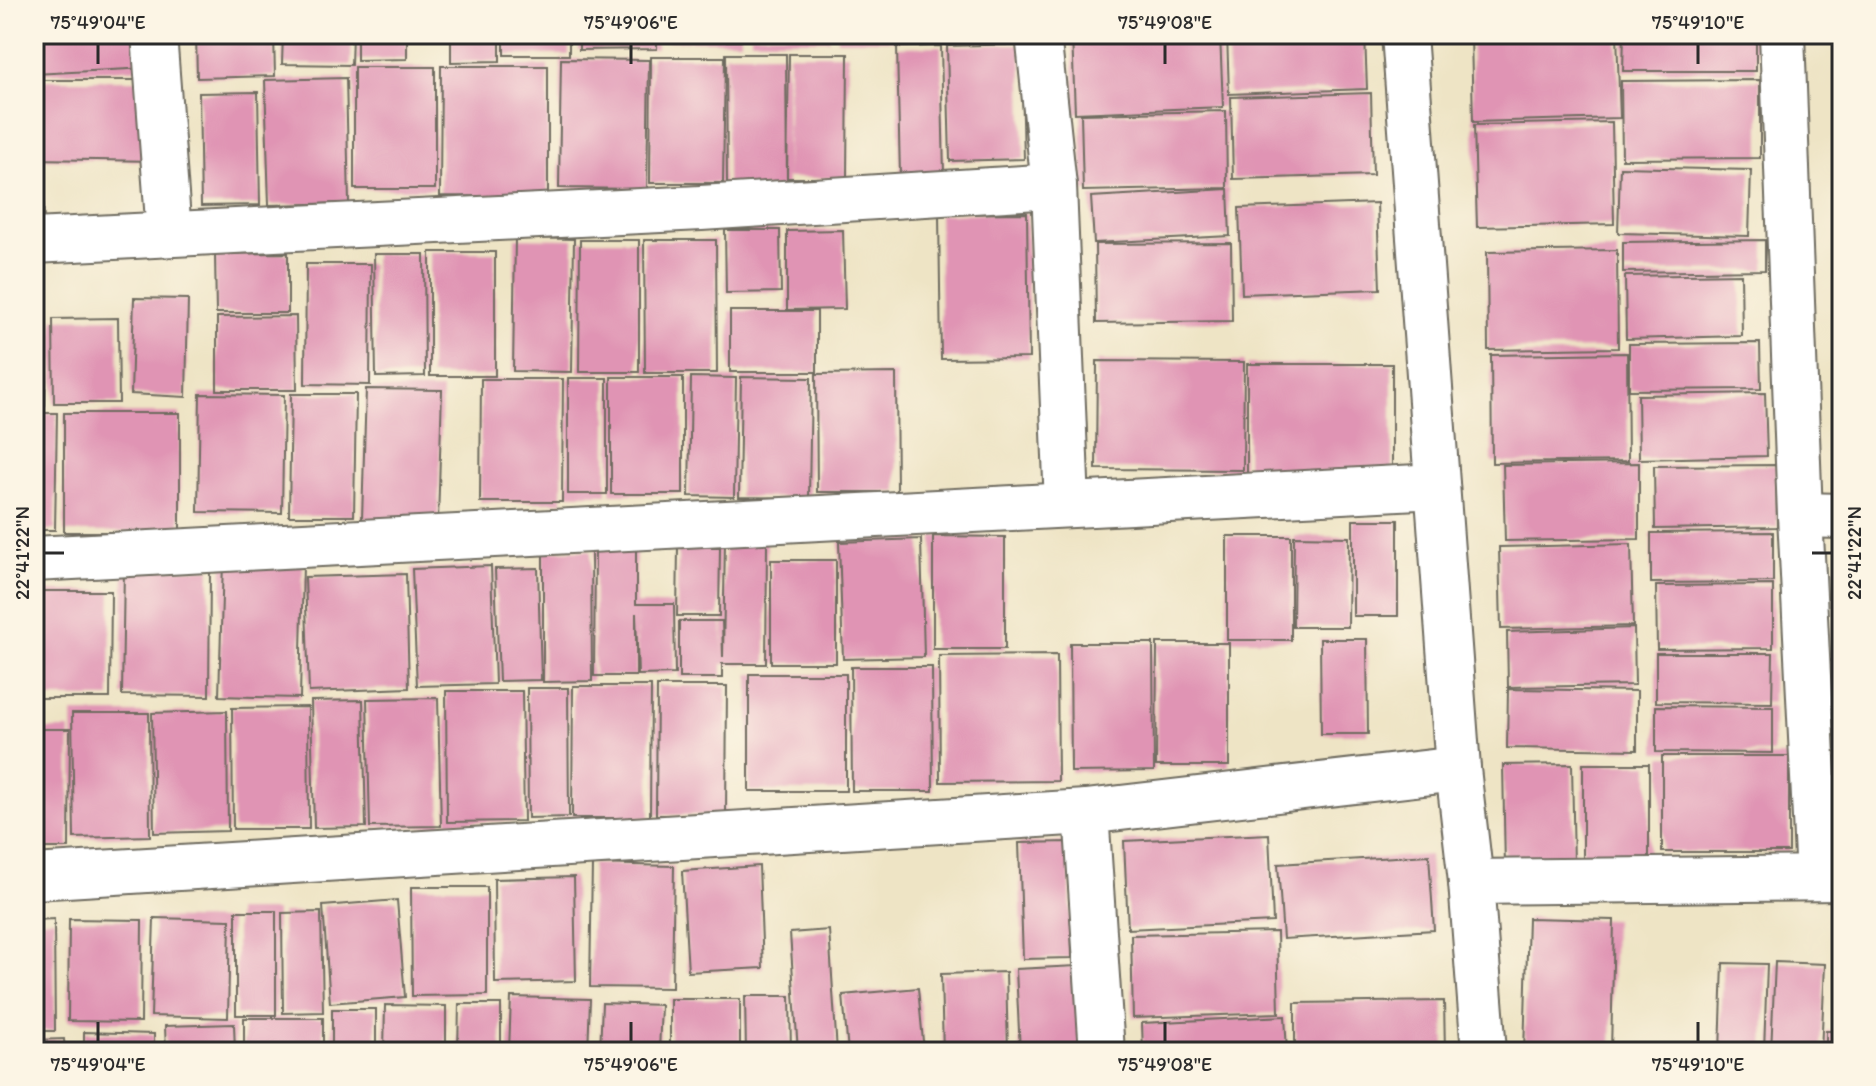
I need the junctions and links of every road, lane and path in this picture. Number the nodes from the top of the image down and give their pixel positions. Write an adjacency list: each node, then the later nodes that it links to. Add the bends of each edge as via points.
1 (154, 34): 6 (street)
2 (1038, 34): 5 (street)
3 (1404, 34): 8 (street)
4 (1782, 34): 10 (street)
5 (1054, 186): 6 (street); 9 (street)
6 (169, 234): 7 (street)
7 (34, 241)
8 (1437, 486): 9 (street); 12 (street)
9 (1067, 505): 11 (street)
10 (1821, 515): 15 (street)
11 (34, 559)
12 (1458, 769): 13 (street); 16 (street)
13 (1086, 812): 14 (street); 17 (street)
14 (34, 877)
15 (1830, 878): 16 (street)
16 (1471, 882): 18 (street)
17 (1102, 1052)
18 (1484, 1052)

